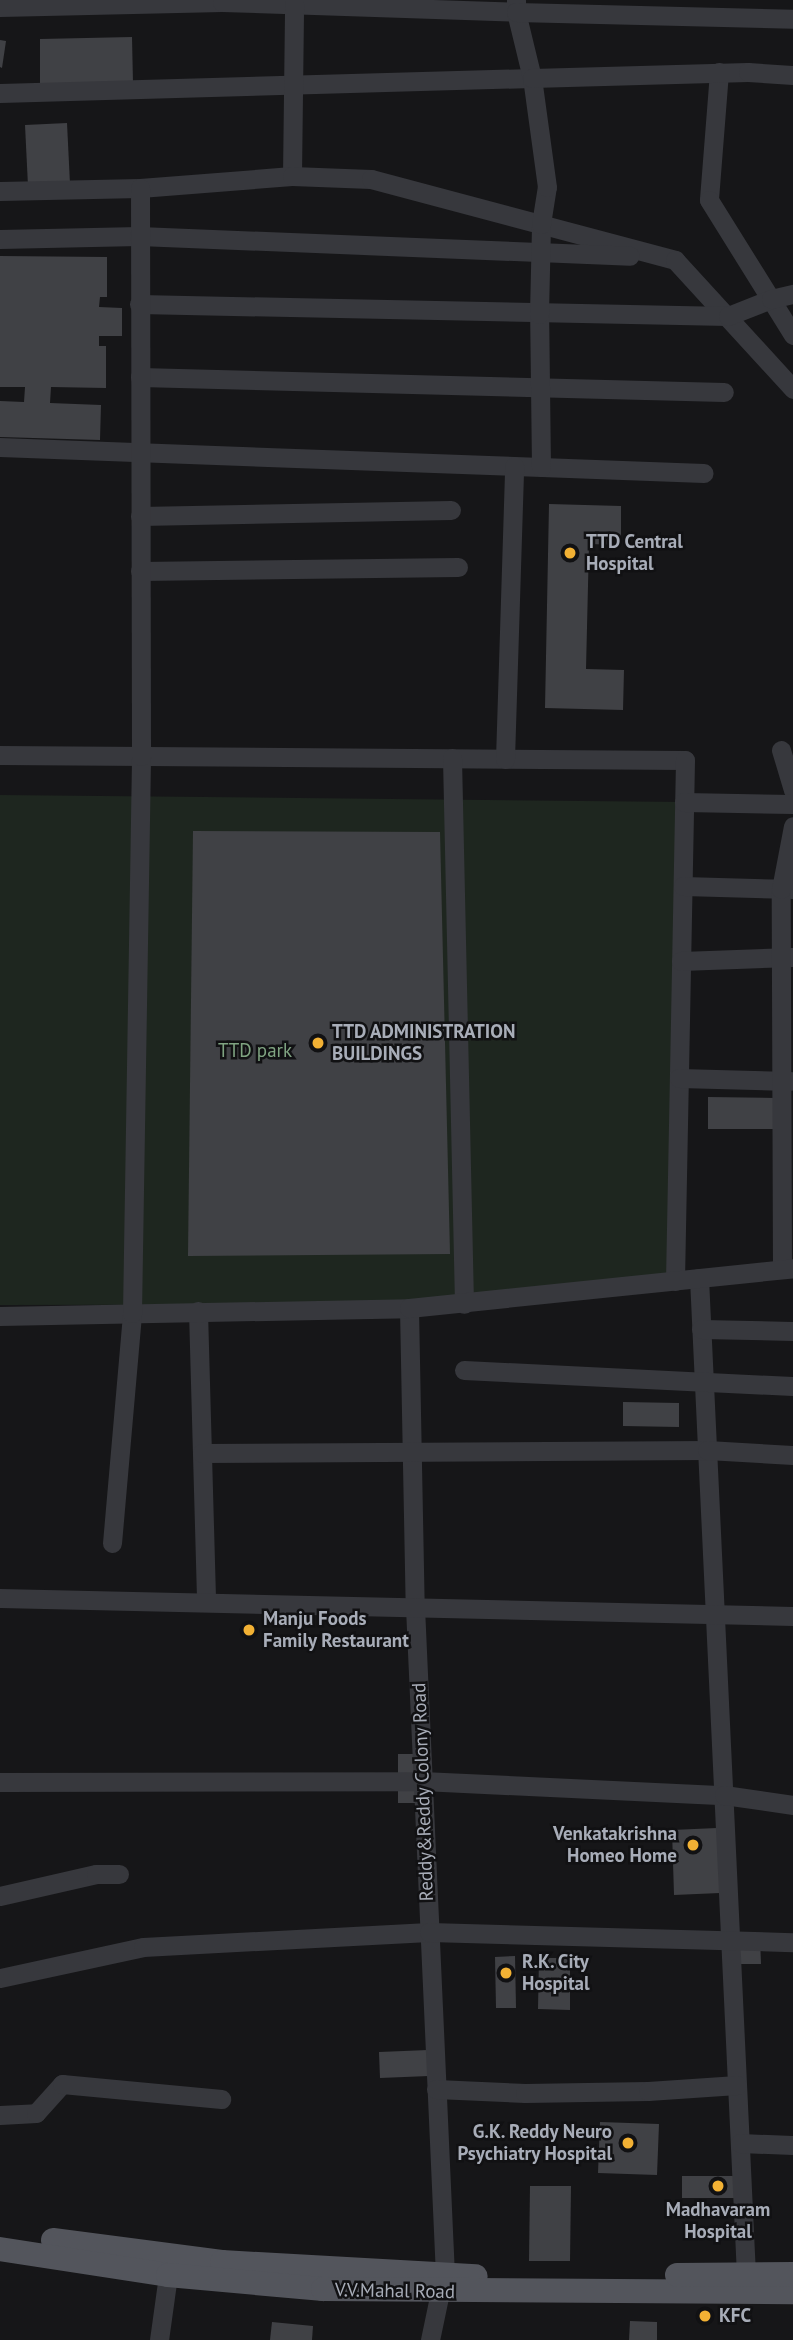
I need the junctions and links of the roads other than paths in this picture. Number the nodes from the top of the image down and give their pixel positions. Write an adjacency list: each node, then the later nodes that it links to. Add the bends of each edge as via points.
1 (294, 4): 2 (street); 3 (street); 8 (street)
2 (516, 6): 4 (street); 7 (street)
3 (0, 7)
4 (793, 19)
5 (719, 72): 6 (street); 7 (street); 19 (street, via 709,201)
6 (793, 75)
7 (532, 78): 8 (street); 13 (street, via 547,187)
8 (293, 84): 9 (street); 10 (street)
9 (0, 93)
10 (292, 176): 11 (street); 13 (street, via 371,179)
11 (140, 188): 12 (street); 14 (street)
12 (0, 191)
13 (541, 224): 16 (street); 17 (street)
14 (139, 236): 15 (street); 16 (street); 20 (street)
15 (0, 239)
16 (541, 252): 17 (street); 21 (street)
17 (666, 257): 22 (street, via 675,260)
18 (793, 294): 19 (street)
19 (771, 299): 22 (street); 23 (street)
20 (139, 304): 21 (street); 24 (street)
21 (538, 314): 22 (street); 25 (street)
22 (728, 316): 26 (street)
23 (793, 335)
24 (140, 377): 25 (street); 29 (street)
25 (540, 387): 27 (street); 31 (street)
26 (793, 389)
27 (724, 392)
28 (0, 447): 29 (street)
29 (140, 452): 30 (street); 34 (street)
30 (514, 466): 31 (street); 41 (street)
31 (541, 467): 32 (street)
32 (704, 473)
33 (451, 510): 34 (street)
34 (140, 516): 36 (street)
35 (458, 567): 36 (street)
36 (140, 571): 39 (street)
37 (781, 750): 42 (street)
38 (0, 755): 39 (street)
39 (141, 756): 40 (street); 58 (street)
40 (452, 758): 41 (street); 55 (street)
41 (505, 759): 43 (street, via 685,760)
42 (793, 790)
43 (684, 802): 44 (street); 46 (street)
44 (793, 804)
45 (793, 826): 47 (street)
46 (683, 886): 47 (street); 49 (street)
47 (787, 889): 48 (street)
48 (787, 957): 49 (street); 51 (street)
49 (681, 961): 50 (street)
50 (679, 1078): 51 (street); 54 (street)
51 (786, 1081): 52 (street)
52 (787, 1269): 53 (street)
53 (699, 1278): 54 (street); 60 (street)
54 (675, 1281): 55 (street)
55 (464, 1304): 56 (street)
56 (409, 1308): 57 (street); 66 (street, Reddy&Reddy Colony Road)
57 (198, 1311): 58 (street); 67 (street)
58 (132, 1312): 59 (street); 69 (street)
59 (0, 1316)
60 (701, 1329): 61 (street); 63 (street)
61 (793, 1331)
62 (464, 1370): 63 (street)
63 (704, 1381): 64 (street); 65 (street)
64 (793, 1386)
65 (707, 1450): 66 (street); 68 (street); 73 (street)
66 (410, 1451): 67 (street); 72 (street, Reddy&Reddy Colony Road)
67 (202, 1452): 71 (street)
68 (793, 1455)
69 (112, 1544)
70 (0, 1598): 71 (street)
71 (206, 1601): 72 (street)
72 (415, 1607): 73 (street); 75 (street, Reddy&Reddy Colony Road)
73 (715, 1614): 74 (street); 77 (street)
74 (793, 1616)
75 (422, 1781): 76 (street); 77 (street); 81 (street, Reddy&Reddy Colony Road)
76 (0, 1782)
77 (724, 1795): 78 (street); 82 (street)
78 (793, 1805)
79 (120, 1874): 80 (street, via 96,1874)
80 (0, 1896)
81 (429, 1932): 82 (street); 84 (street, via 143,1947); 86 (street, Reddy&Reddy Colony Road)
82 (731, 1941): 83 (street); 85 (street)
83 (793, 1942)
84 (0, 1978)
85 (737, 2085): 86 (street, via 648,2091); 89 (street)
86 (436, 2089): 96 (street, Reddy&Reddy Colony Road)
87 (221, 2099): 88 (street, via 62,2084 36,2113)
88 (0, 2115)
89 (740, 2143): 90 (street); 93 (street)
90 (793, 2145)
91 (0, 2233): 96 (main road, V.V.Mahal Road)
92 (0, 2249): 95 (main road, V.V.Mahal Road)
93 (746, 2273): 94 (main road, V.V.Mahal Road); 96 (main road, V.V.Mahal Road)
94 (793, 2274)
95 (168, 2275): 96 (main road, V.V.Mahal Road, via 323,2289); 98 (street)
96 (442, 2284): 97 (main road, V.V.Mahal Road); 99 (street, Reddy&Reddy Colony Road)
97 (793, 2292)
98 (159, 2340)
99 (430, 2340)

